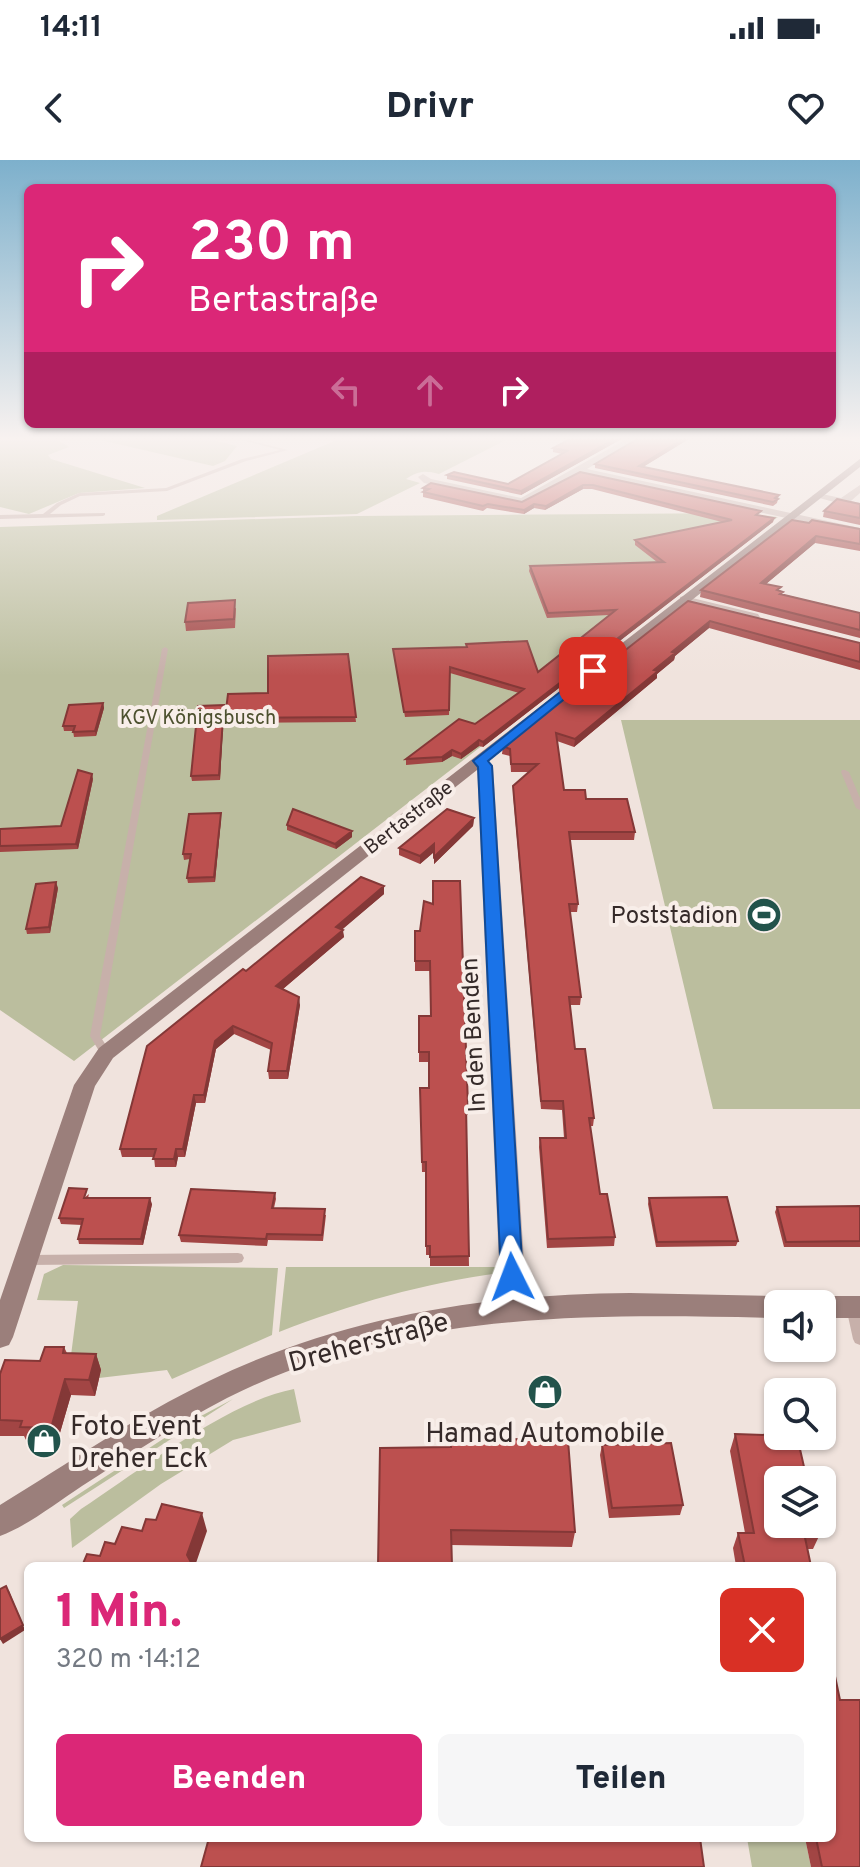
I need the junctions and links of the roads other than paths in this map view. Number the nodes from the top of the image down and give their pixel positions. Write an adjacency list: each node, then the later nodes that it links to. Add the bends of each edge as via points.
1 (790, 517): 4 (street, Bertastraße)
2 (794, 517): 3 (street)
3 (860, 531)
4 (684, 600): 5 (street); 7 (street, Bertastraße)
5 (774, 623)
6 (165, 649): 10 (lane, via 95,1036)
7 (480, 761): 10 (street, Bertastraße); 15 (street, In den Benden, via 485,766)
8 (845, 772): 9 (lane)
9 (860, 808)
10 (106, 1053): 12 (street, Bertastraße, via 85,1085)
11 (238, 1258): 12 (lane)
12 (26, 1260): 16 (street, Bertastraße)
13 (764, 1307): 15 (street, Dreherstraße)
14 (856, 1307): 17 (lane)
15 (514, 1309): 18 (street, Dreherstraße, via 361,1338 253,1373 140,1434)
16 (0, 1337)
17 (860, 1339)
18 (0, 1522)

